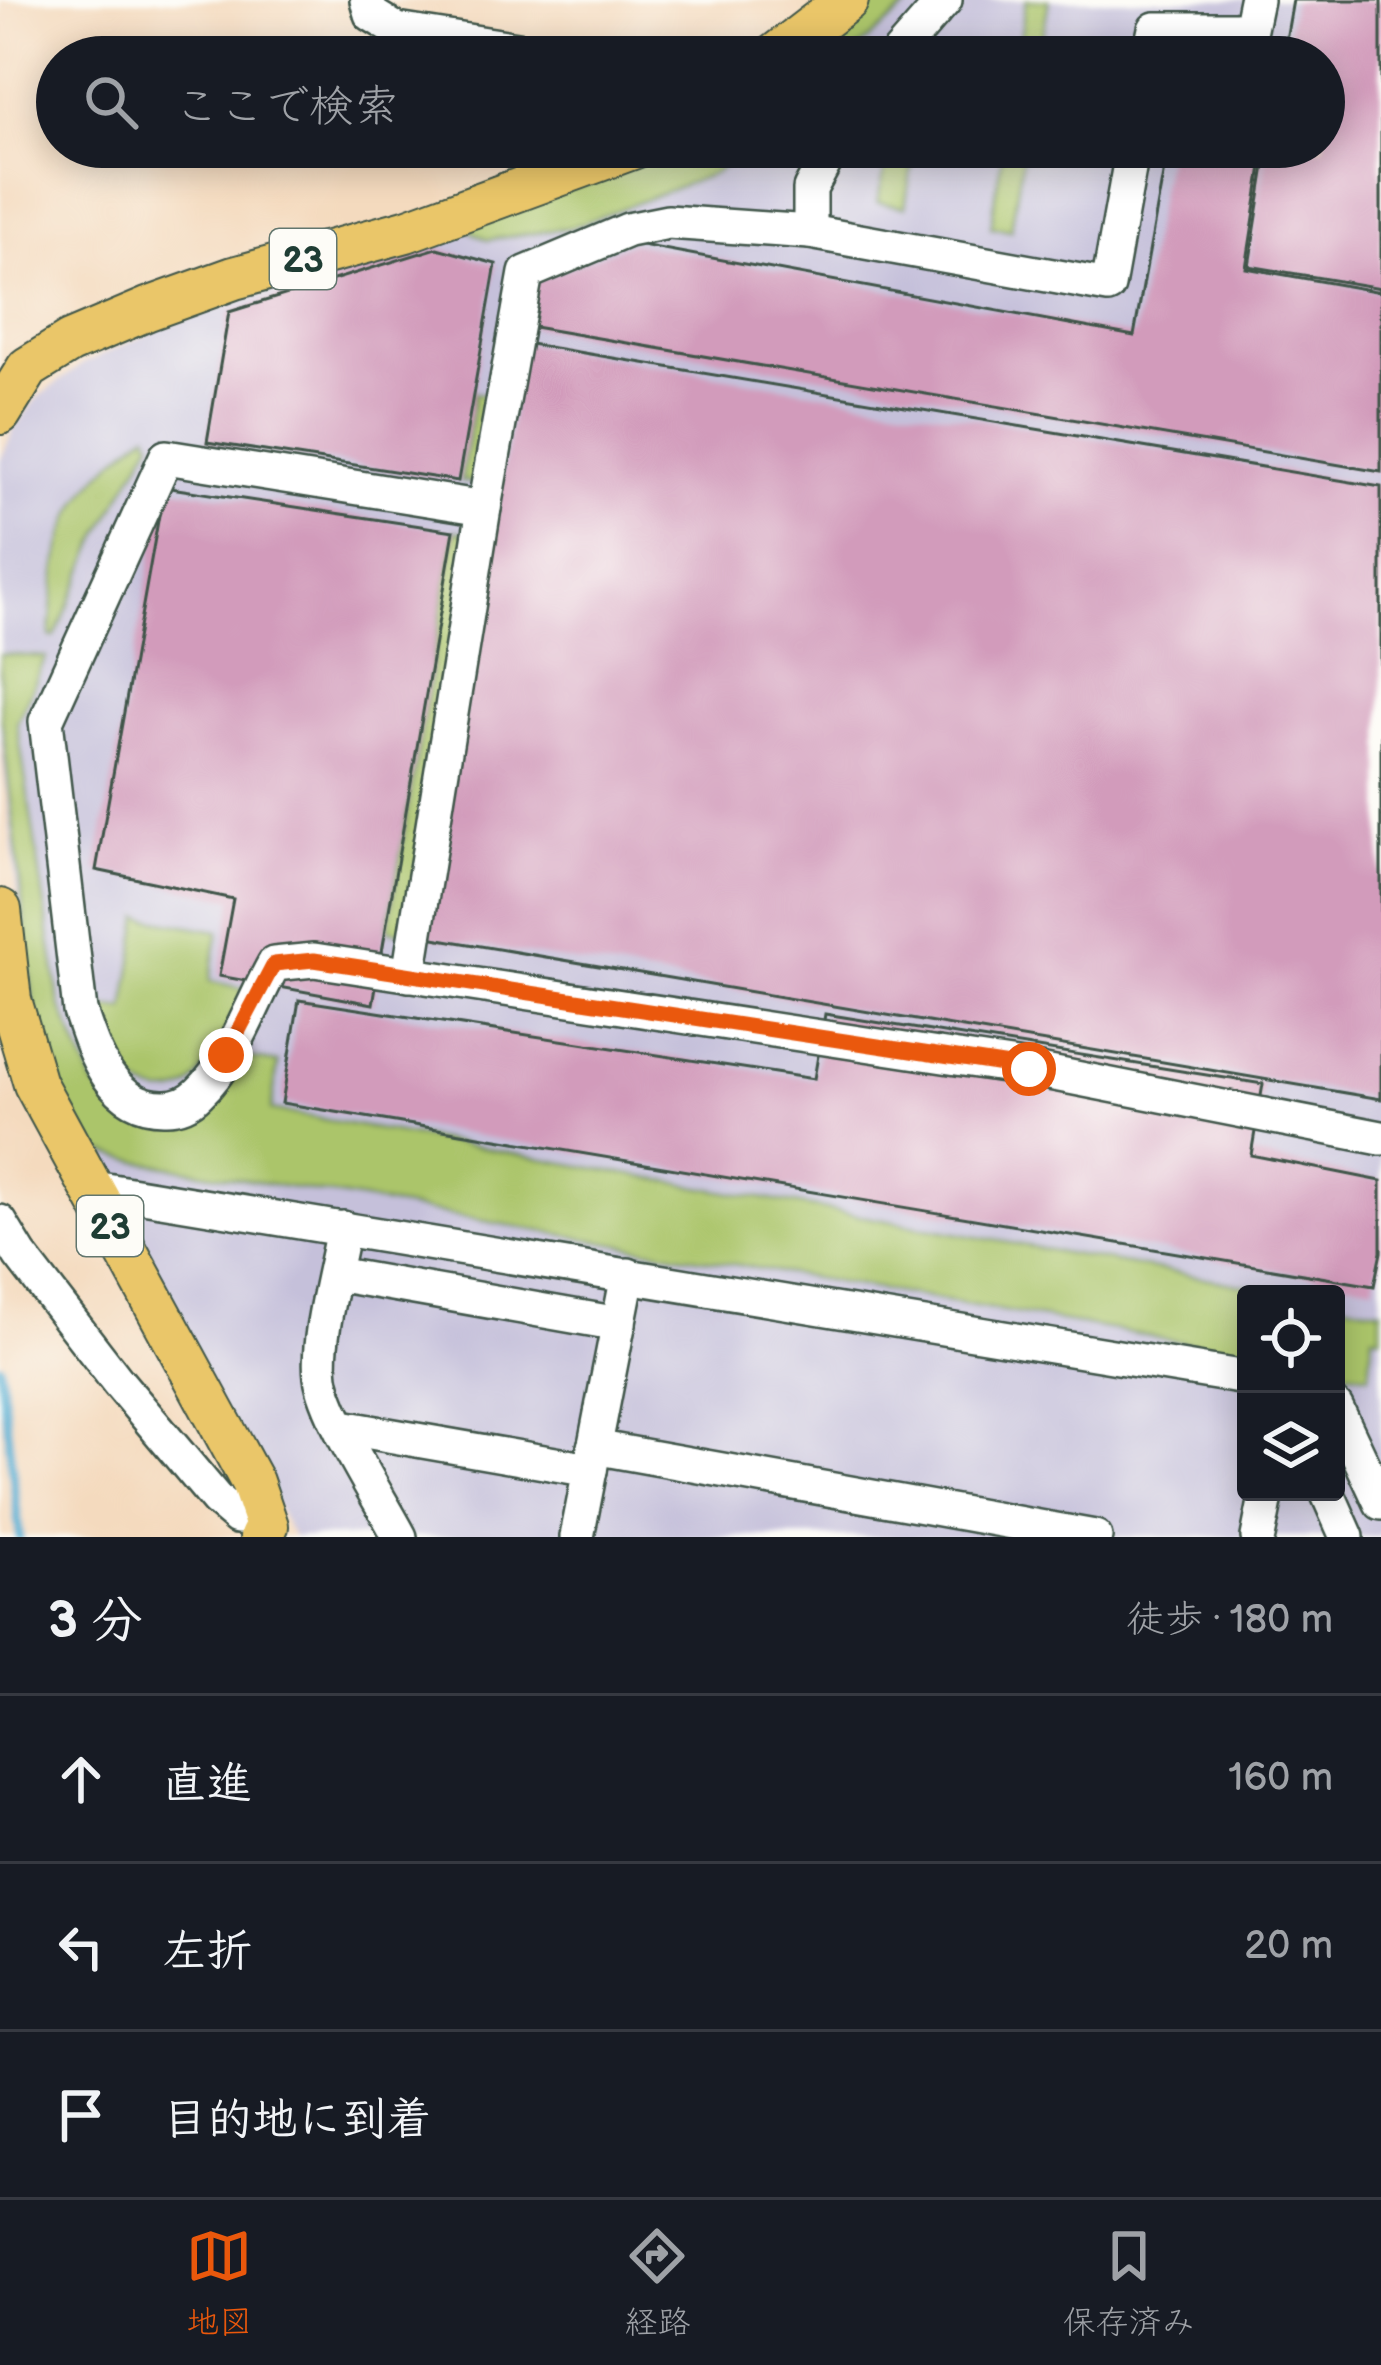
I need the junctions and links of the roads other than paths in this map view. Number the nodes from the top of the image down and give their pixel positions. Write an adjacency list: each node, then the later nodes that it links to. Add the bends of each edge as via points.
1 (367, 0): 5 (street, via 371,14 397,30)
2 (847, 0): 6 (main road)
3 (945, 0): 7 (street)
4 (1256, 0): 8 (street, via 1250,29 1155,29)
5 (435, 36)
6 (800, 36)
7 (913, 36)
8 (1154, 36)
9 (578, 168): 13 (main road, 23, via 406,231 234,278 70,342 28,368)
10 (821, 168): 12 (street, via 809,189)
11 (1129, 168): 12 (street, via 1108,286)
12 (810, 232): 14 (street, via 668,222 526,273)
13 (0, 413)
14 (484, 508): 16 (street); 16 (street, via 166,457 46,721 80,1011 95,1056 120,1092 155,1108 180,1107 200,1092 274,964 314,960)
15 (0, 910): 18 (main road, 23, via 10,1000 35,1084)
16 (410, 975): 17 (street, via 1029,1069)
17 (1381, 1138)
18 (88, 1186): 20 (street); 31 (main road, 23, via 252,1482)
19 (0, 1222): 31 (street, via 217,1500)
20 (343, 1228): 21 (street); 22 (street)
21 (335, 1274): 23 (street); 26 (street, via 321,1378)
22 (628, 1275): 23 (street); 24 (street)
23 (619, 1324): 27 (street)
24 (1237, 1376)
25 (1345, 1426): 30 (street)
26 (342, 1427): 27 (street); 32 (street)
27 (592, 1459): 33 (street); 34 (street)
28 (1266, 1501): 35 (street)
29 (1331, 1501): 36 (street)
30 (1381, 1503)
31 (266, 1529)
32 (400, 1537)
33 (577, 1537)
34 (1094, 1537)
35 (1258, 1537)
36 (1347, 1537)

